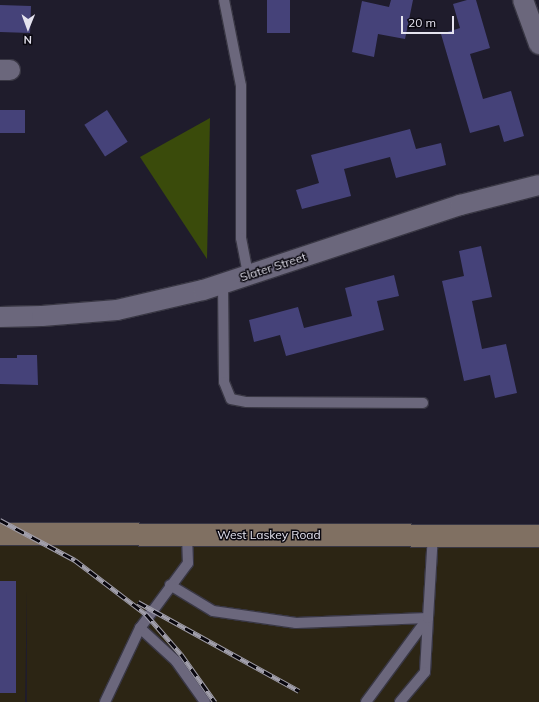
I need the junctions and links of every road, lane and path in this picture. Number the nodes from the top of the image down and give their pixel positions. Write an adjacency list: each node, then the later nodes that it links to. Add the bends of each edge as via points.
1 (224, 0): 5 (lane, via 241,86 241,238)
2 (522, 0): 3 (street)
3 (539, 44)
4 (539, 186): 5 (street, Slater Street, via 460,205)
5 (248, 275): 6 (street, Slater Street)
6 (223, 284): 7 (street, Slater Street, via 117,310); 8 (lane, via 224,382 231,399 247,402)
7 (0, 317)
8 (423, 403)
9 (0, 534): 10 (main road, West Laskey Road)
10 (188, 535): 11 (main road, West Laskey Road); 13 (lane, via 188,563)
11 (433, 535): 12 (main road, West Laskey Road); 14 (lane)
12 (539, 536)
13 (170, 586): 14 (lane, via 213,611 296,623); 15 (lane)
14 (428, 618): 18 (lane); 19 (lane, via 425,672)
15 (140, 628): 16 (lane); 17 (lane, via 176,661)
16 (105, 702)
17 (205, 702)
18 (366, 702)
19 (400, 702)

